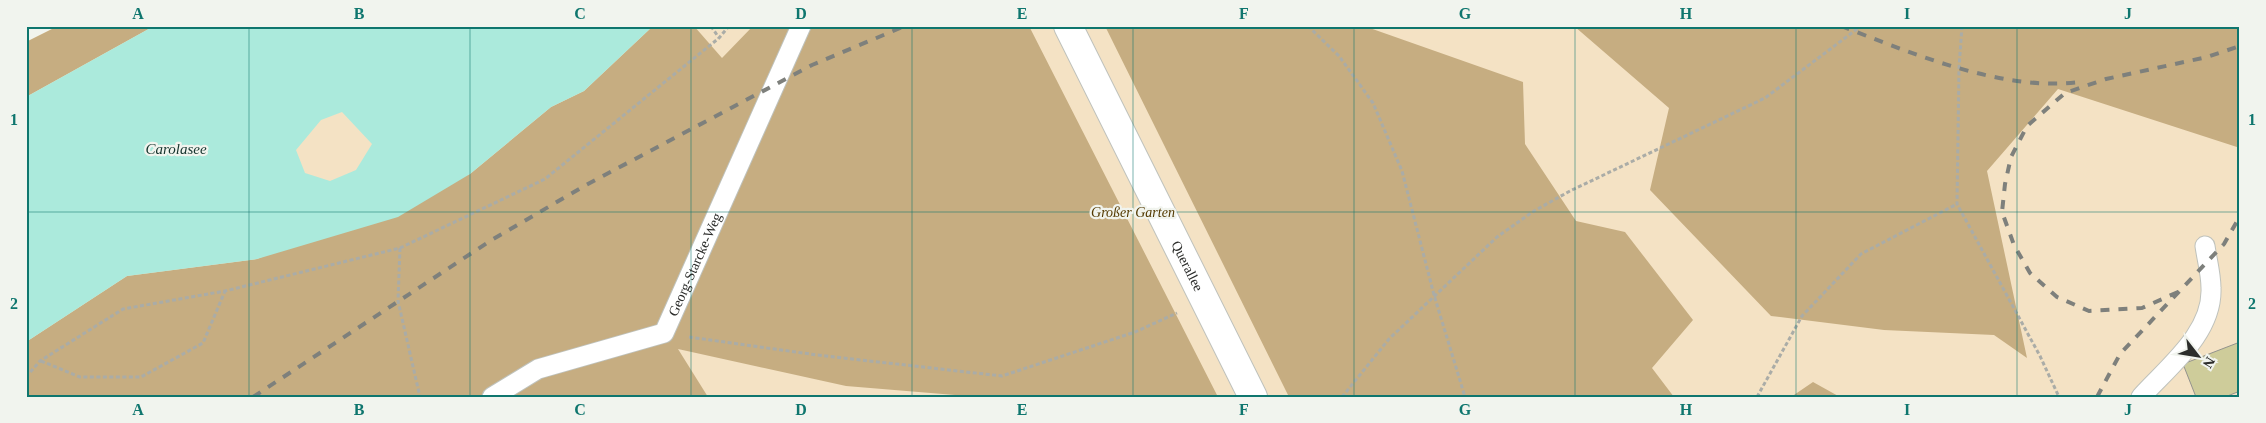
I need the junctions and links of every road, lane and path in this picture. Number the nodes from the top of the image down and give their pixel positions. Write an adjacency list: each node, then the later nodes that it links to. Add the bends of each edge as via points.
1 (30, 26): 9 (path)
2 (711, 26): 10 (path)
3 (729, 26): 10 (path)
4 (801, 26): 17 (lane, Georg-Starcke-Weg)
5 (1068, 26): 16 (street, Querallee)
6 (1308, 26): 15 (path, via 1339,56 1374,103 1402,171)
7 (1861, 26): 15 (path, via 1765,98 1534,211 1497,237)
8 (1962, 26): 11 (path)
9 (26, 28)
10 (719, 38): 13 (path, via 545,179)
11 (1957, 204): 25 (path, via 1860,254 1802,316); 26 (path, via 2040,356)
12 (2205, 246): 27 (lane, via 2211,289 2208,314 2195,337)
13 (400, 248): 14 (path); 20 (path, via 398,301)
14 (224, 291): 18 (path, via 124,309); 18 (path, via 203,344 141,377 80,377)
15 (1434, 295): 23 (path, via 1390,339); 24 (path)
16 (1204, 300): 17 (path, via 1135,332 1002,376 817,355); 22 (street, Querallee)
17 (664, 333): 21 (lane, Georg-Starcke-Weg, via 538,369)
18 (40, 361): 19 (path)
19 (26, 377)
20 (420, 397)
21 (492, 397)
22 (1253, 397)
23 (1342, 397)
24 (1465, 397)
25 (1757, 397)
26 (2058, 397)
27 (2141, 397)

